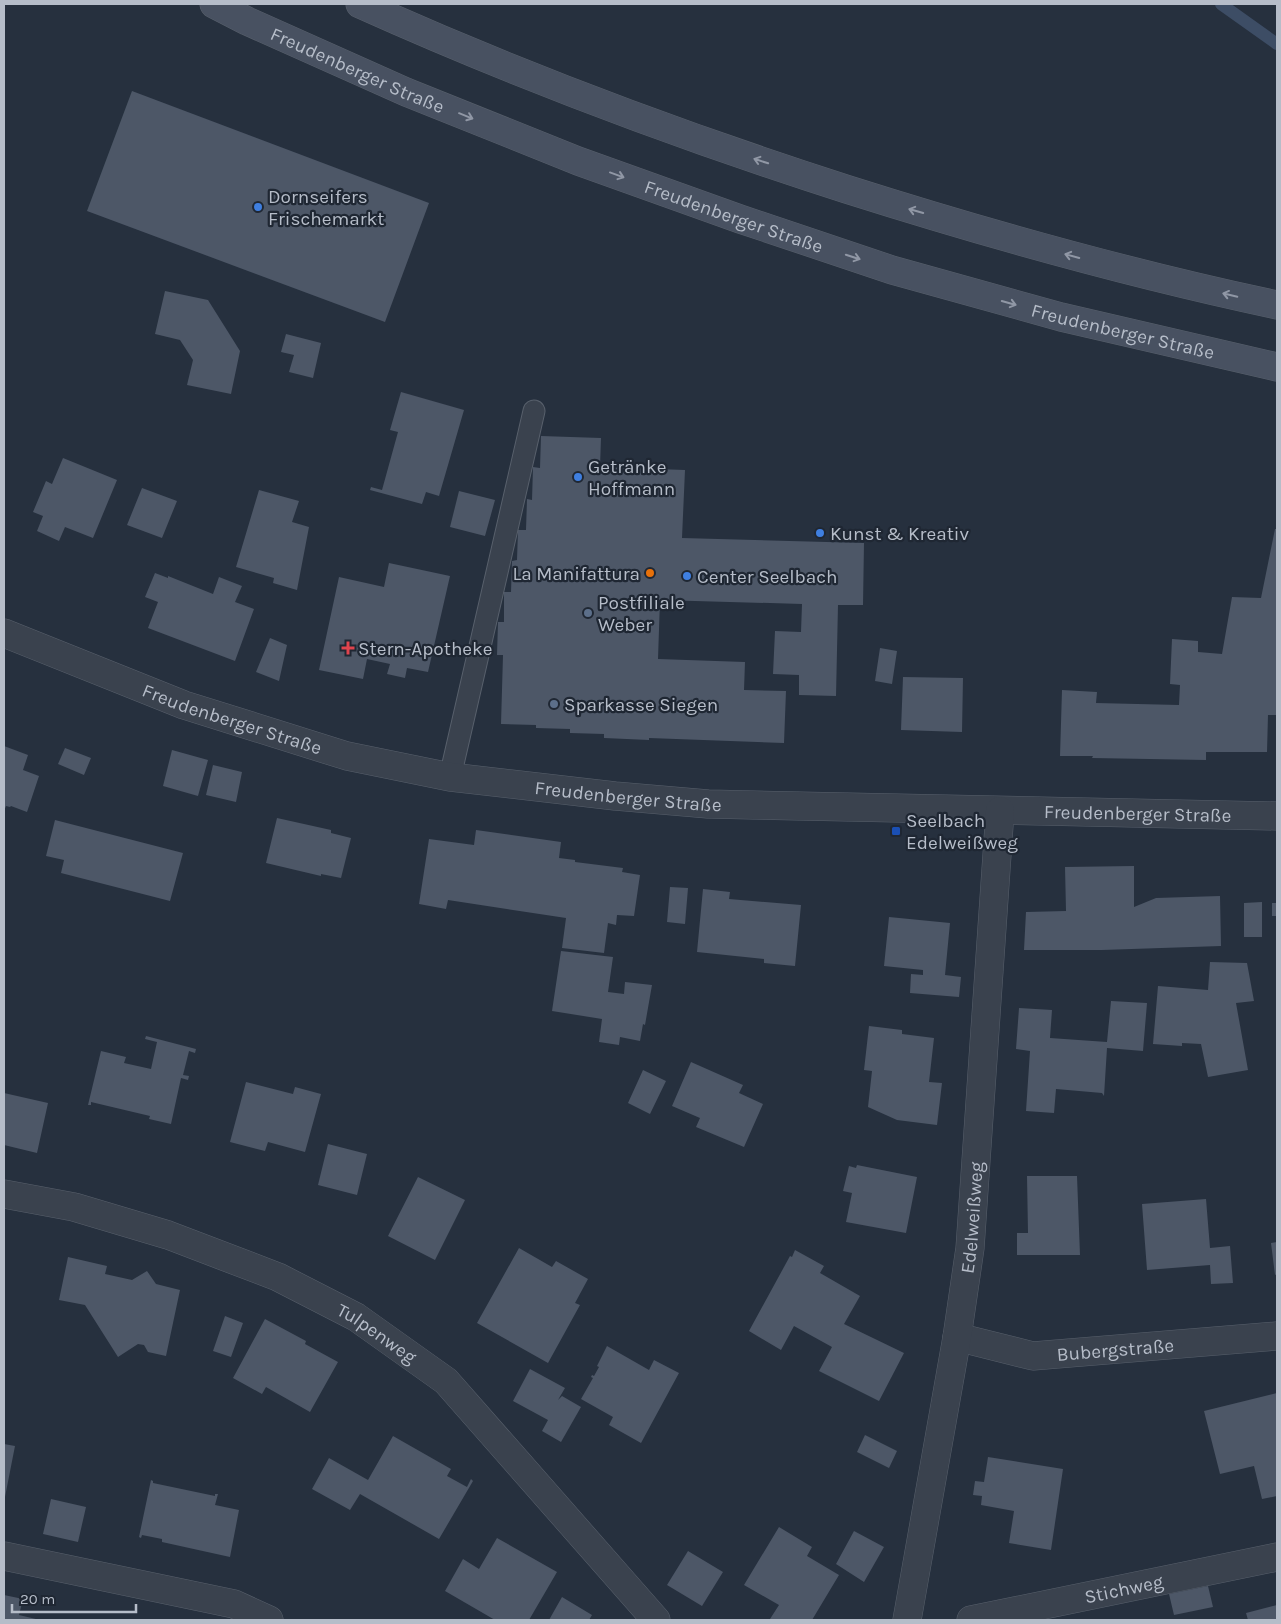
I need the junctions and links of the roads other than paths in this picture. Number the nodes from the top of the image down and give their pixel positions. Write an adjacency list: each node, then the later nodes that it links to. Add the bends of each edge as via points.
1 (214, 4): 4 (main road, Freudenberger Straße, one-way to 4, via 406,92 578,161 740,219 892,270 1061,317)
2 (360, 4): 3 (main road, one-way to 2, via 1073,256 752,159 594,102)
3 (1277, 305)
4 (1277, 367)
5 (534, 411): 7 (lane)
6 (4, 633): 7 (street, Freudenberger Straße, via 184,705 347,756)
7 (450, 777): 8 (street, Freudenberger Straße, via 708,804)
8 (1000, 811): 9 (street, Freudenberger Straße); 12 (street, Edelweißweg, via 970,1248)
9 (1277, 816)
10 (4, 1194): 16 (street, Tulpenweg, via 74,1207 168,1235 278,1277 356,1317 446,1382)
11 (1277, 1336): 12 (street, Bubergstraße, via 1033,1356)
12 (957, 1338): 17 (street, Edelweißweg)
13 (4, 1556): 15 (street, via 234,1604)
14 (1277, 1557): 18 (street, Stichweg)
15 (269, 1620)
16 (656, 1620)
17 (908, 1620)
18 (972, 1620)

